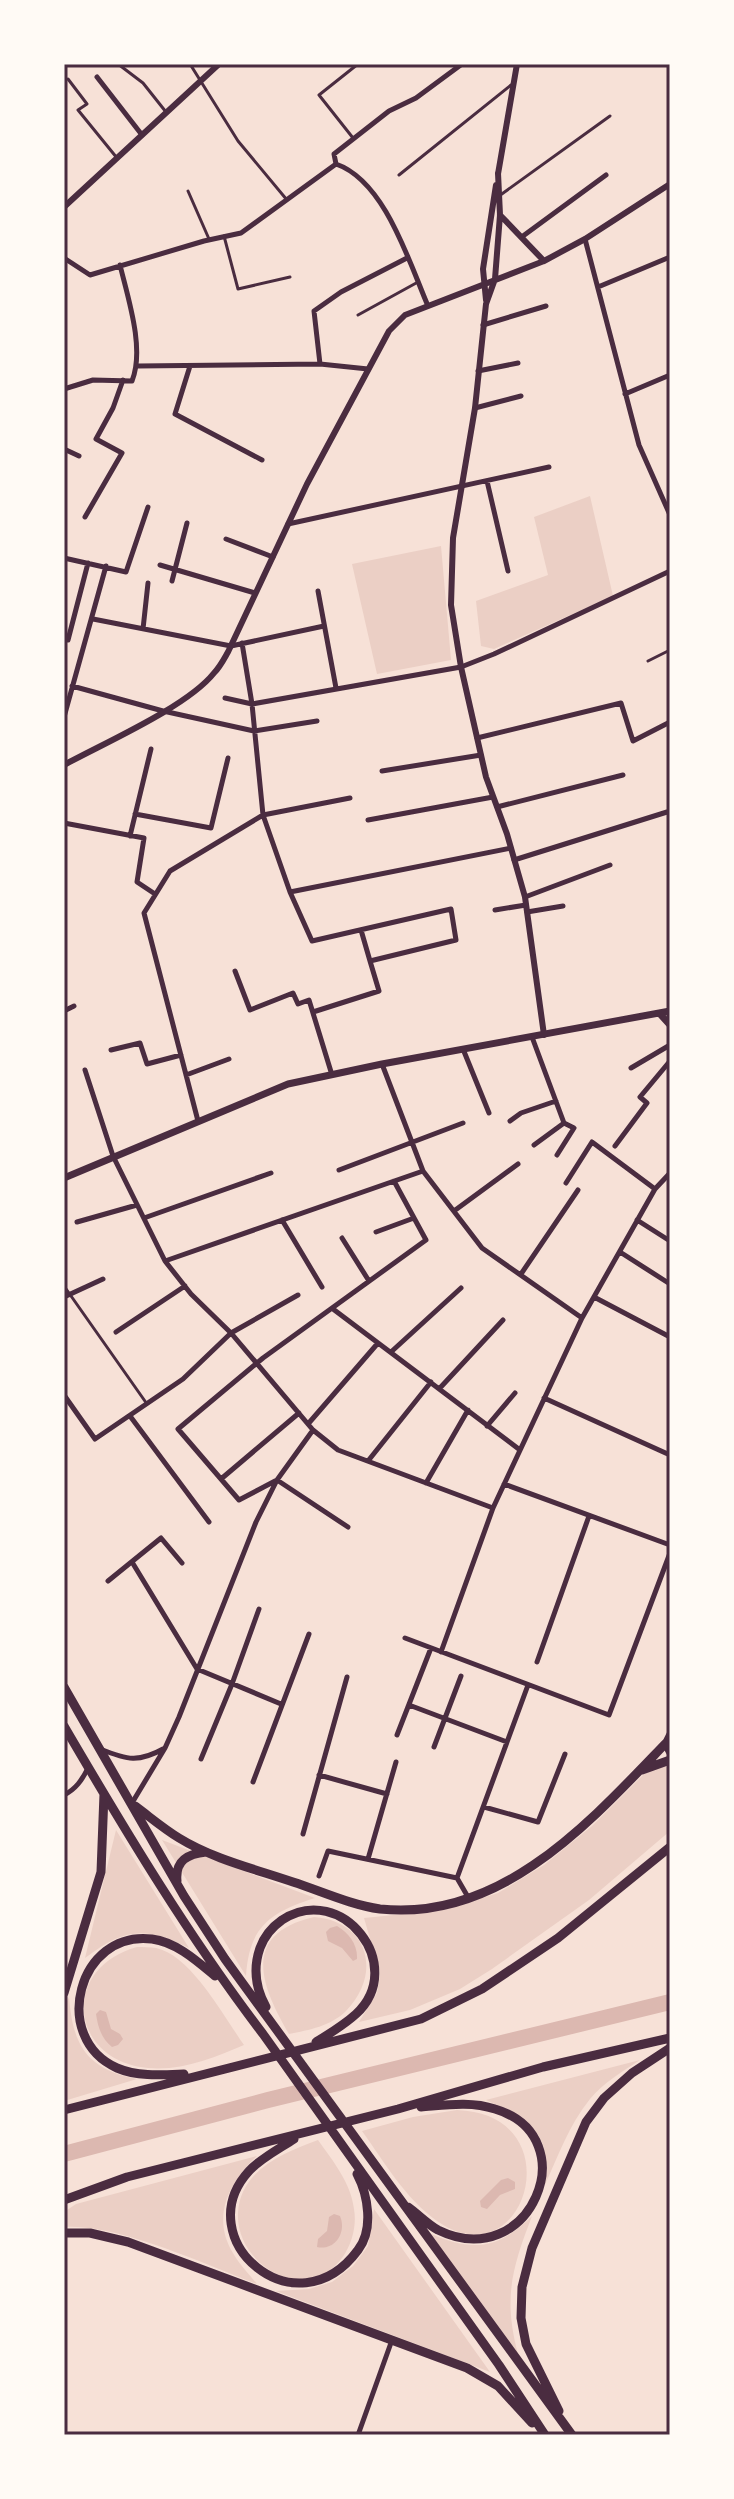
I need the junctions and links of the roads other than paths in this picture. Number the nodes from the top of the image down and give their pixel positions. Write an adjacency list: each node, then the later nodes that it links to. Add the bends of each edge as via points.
1 (118, 64): 11 (lane, via 143,83)
2 (190, 64): 9 (lane)
3 (219, 64): 9 (street)
4 (358, 64): 14 (lane, via 319,95)
5 (462, 64): 14 (street)
6 (517, 64): 10 (street)
7 (97, 77): 13 (street)
8 (68, 79): 15 (lane, via 87,104 78,110)
9 (201, 80): 11 (street); 24 (lane, via 238,141)
10 (513, 83): 17 (street); 18 (lane)
11 (166, 112): 13 (street)
12 (610, 116): 22 (lane)
13 (142, 135): 15 (street)
14 (353, 138): 16 (street, via 334,154)
15 (117, 158): 25 (street)
16 (336, 164): 24 (street); 33 (street, via 361,179 383,207)
17 (498, 173): 22 (street); 39 (street)
18 (399, 175)
19 (606, 175): 28 (street)
20 (668, 185): 23 (street); 30 (street)
21 (188, 191): 29 (lane)
22 (499, 196): 26 (street)
23 (670, 196)
24 (287, 200): 27 (street, via 241,233)
25 (64, 207)
26 (500, 215): 28 (street); 37 (street)
27 (224, 236): 29 (street); 36 (lane, via 238,289)
28 (523, 236): 34 (street)
29 (209, 239): 35 (street)
30 (585, 239): 34 (street); 40 (street)
31 (670, 257): 40 (street)
32 (64, 258): 35 (street, via 90,275)
33 (407, 258): 38 (street); 47 (street, via 314,311)
34 (544, 261): 37 (street)
35 (120, 265): 48 (street)
36 (290, 277)
37 (495, 279): 39 (street); 41 (street)
38 (418, 282): 42 (street); 44 (lane)
39 (484, 284): 41 (street); 42 (street)
40 (598, 287): 55 (street)
41 (486, 304): 45 (street)
42 (428, 306): 50 (street, via 405,315 389,331)
43 (546, 306): 45 (street)
44 (358, 315)
45 (483, 325): 51 (street)
46 (518, 363): 51 (street)
47 (320, 364): 49 (street); 50 (street)
48 (138, 366): 49 (street); 53 (street, via 132,381)
49 (190, 366): 60 (street, via 175,414)
50 (368, 369): 68 (street)
51 (478, 371): 57 (street)
52 (670, 375): 55 (street)
53 (123, 380): 54 (street, via 93,380); 66 (street, via 96,439 122,453)
54 (64, 389)
55 (625, 394): 65 (street, via 639,445)
56 (521, 396): 57 (street)
57 (475, 408): 63 (street)
58 (64, 449): 59 (street)
59 (79, 456)
60 (262, 460)
61 (549, 467): 62 (street)
62 (487, 481): 63 (street); 76 (street)
63 (463, 485): 68 (street); 90 (street, via 450,571)
64 (148, 507): 74 (street, via 126,572)
65 (670, 515)
66 (85, 517)
67 (187, 523): 75 (street)
68 (288, 524): 70 (street)
69 (226, 539): 70 (street)
70 (273, 557): 81 (street)
71 (64, 558): 72 (street)
72 (88, 563): 74 (street); 85 (street, via 68,640)
73 (160, 565): 75 (street)
74 (106, 566): 82 (street)
75 (175, 568): 78 (street); 81 (street)
76 (508, 571)
77 (670, 571): 90 (street)
78 (172, 581)
79 (148, 583): 84 (street)
80 (318, 591): 83 (street)
81 (255, 593): 87 (street)
82 (93, 619): 84 (street); 91 (street)
83 (324, 626): 86 (street); 92 (street)
84 (143, 629): 87 (street)
85 (64, 639)
86 (242, 643): 87 (street); 94 (street)
87 (231, 646): 95 (street, via 214,674)
88 (670, 650): 89 (lane)
89 (648, 661)
90 (461, 667): 92 (street); 100 (street)
91 (72, 686): 95 (street); 96 (street)
92 (336, 688): 94 (street)
93 (225, 698): 94 (street)
94 (252, 704): 99 (street)
95 (163, 711): 99 (street); 104 (street)
96 (64, 717)
97 (317, 721): 99 (street)
98 (670, 722): 100 (street, via 633,741 621,703)
99 (254, 731): 112 (street)
100 (477, 738): 102 (street)
101 (151, 749): 111 (street)
102 (481, 755): 105 (street); 107 (street)
103 (228, 758): 111 (street, via 211,828)
104 (64, 765)
105 (382, 771)
106 (623, 775): 109 (street)
107 (493, 797): 109 (street); 113 (street)
108 (350, 798): 112 (street)
109 (497, 807): 116 (street)
110 (667, 812): 117 (street)
111 (135, 814): 115 (street)
112 (263, 815): 119 (street); 120 (street, via 170,871)
113 (368, 820)
114 (64, 823): 115 (street)
115 (130, 836): 120 (street, via 144,838 137,882)
116 (511, 848): 117 (street); 119 (street)
117 (514, 860): 121 (street)
118 (610, 865): 121 (street)
119 (290, 892): 125 (street, via 312,941)
120 (155, 894): 139 (street, via 144,913)
121 (525, 897): 123 (street)
122 (563, 906): 123 (street)
123 (526, 909): 124 (street); 134 (street)
124 (495, 910)
125 (361, 930): 126 (street); 126 (street, via 451,909 456,940)
126 (370, 961): 131 (street, via 379,991)
127 (235, 971): 131 (street, via 250,1010 293,993 298,1004 309,1000)
128 (74, 1006): 129 (street)
129 (64, 1011)
130 (670, 1011): 132 (main road)
131 (313, 1012): 146 (street)
132 (660, 1014): 133 (main road); 134 (main road)
133 (670, 1025)
134 (544, 1035): 135 (main road)
135 (532, 1037): 137 (main road); 147 (street)
136 (670, 1045): 143 (street)
137 (463, 1049): 142 (main road); 148 (street)
138 (111, 1050): 139 (street, via 140,1043 147,1064)
139 (181, 1055): 145 (street)
140 (229, 1059): 145 (street)
141 (670, 1061): 155 (street, via 640,1097 647,1103)
142 (382, 1064): 146 (main road); 153 (street)
143 (631, 1068)
144 (85, 1070): 157 (street)
145 (186, 1075): 149 (street)
146 (332, 1075): 149 (main road, via 288,1084)
147 (556, 1101): 150 (street); 152 (street)
148 (489, 1113)
149 (198, 1121): 157 (main road)
150 (510, 1121)
151 (463, 1123): 153 (street)
152 (564, 1123): 154 (street); 156 (street, via 574,1128)
153 (411, 1144): 159 (street); 160 (street)
154 (534, 1145)
155 (615, 1146)
156 (557, 1155)
157 (113, 1156): 163 (main road); 168 (street)
158 (518, 1164): 169 (street)
159 (339, 1170)
160 (423, 1171): 164 (street); 169 (street)
161 (271, 1173): 170 (street)
162 (670, 1173): 166 (street)
163 (64, 1178)
164 (394, 1181): 171 (street); 172 (street)
165 (566, 1183): 166 (street, via 592,1142)
166 (655, 1189): 173 (street)
167 (578, 1190): 180 (street)
168 (137, 1205): 170 (street); 174 (street)
169 (454, 1211): 180 (street, via 482,1248)
170 (143, 1218): 179 (street)
171 (414, 1218): 175 (street); 182 (street, via 426,1240)
172 (282, 1220): 179 (street); 186 (street)
173 (637, 1220): 177 (street); 178 (street)
174 (77, 1222)
175 (376, 1232)
176 (342, 1238): 182 (street)
177 (670, 1241)
178 (620, 1252): 183 (street); 190 (street)
179 (165, 1261): 185 (street)
180 (521, 1274): 192 (street)
181 (103, 1279): 188 (street)
182 (369, 1281): 191 (street)
183 (670, 1284)
184 (64, 1286): 188 (lane)
185 (185, 1286): 194 (street); 195 (street)
186 (322, 1287)
187 (461, 1288): 198 (street)
188 (66, 1295): 205 (lane)
189 (298, 1295): 195 (street)
190 (594, 1297): 192 (street); 196 (street)
191 (333, 1309): 197 (street); 199 (street)
192 (582, 1318): 204 (street)
193 (503, 1320): 201 (street)
194 (116, 1332)
195 (231, 1333): 199 (street); 205 (street, via 183,1379)
196 (670, 1337)
197 (378, 1343): 198 (street); 209 (street)
198 (391, 1352): 200 (street)
199 (257, 1363): 207 (street); 215 (street, via 178,1429)
200 (431, 1382): 201 (street); 214 (street)
201 (439, 1389): 206 (street)
202 (515, 1393): 210 (street)
203 (64, 1395): 208 (street, via 95,1439)
204 (544, 1398): 212 (street); 213 (street)
205 (147, 1404): 208 (street)
206 (468, 1410): 210 (street); 217 (street)
207 (299, 1413): 209 (street); 215 (street)
208 (130, 1416): 221 (street)
209 (308, 1424): 211 (street)
210 (487, 1426): 212 (street)
211 (313, 1430): 214 (street, via 338,1450); 216 (street)
212 (520, 1450): 218 (street)
213 (670, 1455)
214 (368, 1461): 217 (street)
215 (221, 1479): 216 (street, via 239,1500)
216 (277, 1480): 222 (street); 234 (street)
217 (426, 1483): 219 (street)
218 (504, 1484): 219 (street); 220 (street)
219 (493, 1508): 232 (street)
220 (589, 1516): 223 (street); 233 (street)
221 (209, 1522)
222 (348, 1527)
223 (670, 1545)
224 (670, 1553): 238 (street, via 609,1715)
225 (132, 1562): 226 (street, via 161,1538); 227 (street); 234 (street)
226 (182, 1563)
227 (108, 1581)
228 (259, 1609): 237 (street)
229 (309, 1634): 240 (street)
230 (405, 1638): 231 (street)
231 (431, 1648): 232 (street); 241 (street)
232 (441, 1652): 238 (street)
233 (537, 1662)
234 (197, 1669): 237 (street); 248 (street)
235 (461, 1676): 242 (street)
236 (347, 1677): 257 (street)
237 (232, 1684): 240 (street); 252 (street)
238 (528, 1685): 246 (street)
239 (64, 1687): 249 (highway)
240 (281, 1704): 258 (street)
241 (409, 1705): 242 (street); 245 (street)
242 (445, 1719): 246 (street); 247 (street)
243 (64, 1726): 255 (highway)
244 (670, 1734): 250 (main road)
245 (397, 1735)
246 (507, 1742): 263 (street)
247 (434, 1747)
248 (165, 1748): 249 (street, via 147,1758 125,1759); 262 (street)
249 (100, 1749): 262 (highway)
250 (668, 1749): 256 (highway)
251 (565, 1754): 263 (street, via 538,1822)
252 (201, 1759)
253 (670, 1760): 256 (highway)
254 (396, 1762): 260 (street)
255 (88, 1767): 259 (highway); 261 (street)
256 (639, 1771): 271 (highway, via 561,1846 524,1872)
257 (319, 1775): 260 (street); 264 (street)
258 (253, 1782)
259 (104, 1794): 272 (highway); 273 (highway, via 101,1872)
260 (387, 1794): 267 (street)
261 (64, 1795)
262 (132, 1804): 266 (highway); 270 (highway)
263 (484, 1807): 269 (street)
264 (303, 1834)
265 (670, 1847): 276 (highway, via 558,1938 482,1989 421,2019)
266 (206, 1852): 270 (highway, via 182,1860 176,1871); 271 (highway, via 380,1909 413,1909)
267 (368, 1859): 268 (street, via 328,1851); 269 (street)
268 (319, 1876)
269 (457, 1878): 271 (street)
270 (178, 1884): 274 (highway)
271 (468, 1897)
272 (224, 1983): 278 (highway, via 173,1945 129,1939 105,1951 88,1968 79,1990 84,2038 99,2056 119,2068 149,2075); 282 (highway)
273 (64, 1993)
274 (280, 2033): 276 (highway, via 257,1980 262,1942 291,1914 312,1909 332,1913 364,1937 375,1975 370,1996 357,2013); 283 (highway)
275 (670, 2038): 279 (highway, via 543,2067)
276 (306, 2048): 278 (highway)
277 (670, 2048): 287 (highway, via 613,2089 586,2122 532,2248 522,2287 526,2344)
278 (200, 2074): 280 (highway)
279 (398, 2109): 281 (highway); 283 (highway, via 472,2104 497,2109 528,2129 543,2166 540,2190 529,2212 495,2236 477,2239 446,2233)
280 (64, 2110)
281 (300, 2135): 282 (highway, via 249,2171 232,2208 232,2230 244,2255 266,2274 287,2282 308,2284 329,2277 362,2245 367,2204); 284 (highway, via 127,2177)
282 (343, 2146): 289 (highway)
283 (397, 2197): 287 (highway)
284 (64, 2200)
285 (64, 2233): 286 (highway, via 128,2242)
286 (392, 2339): 288 (street); 289 (highway, via 498,2386)
287 (571, 2434)
288 (358, 2435)
289 (544, 2435)

